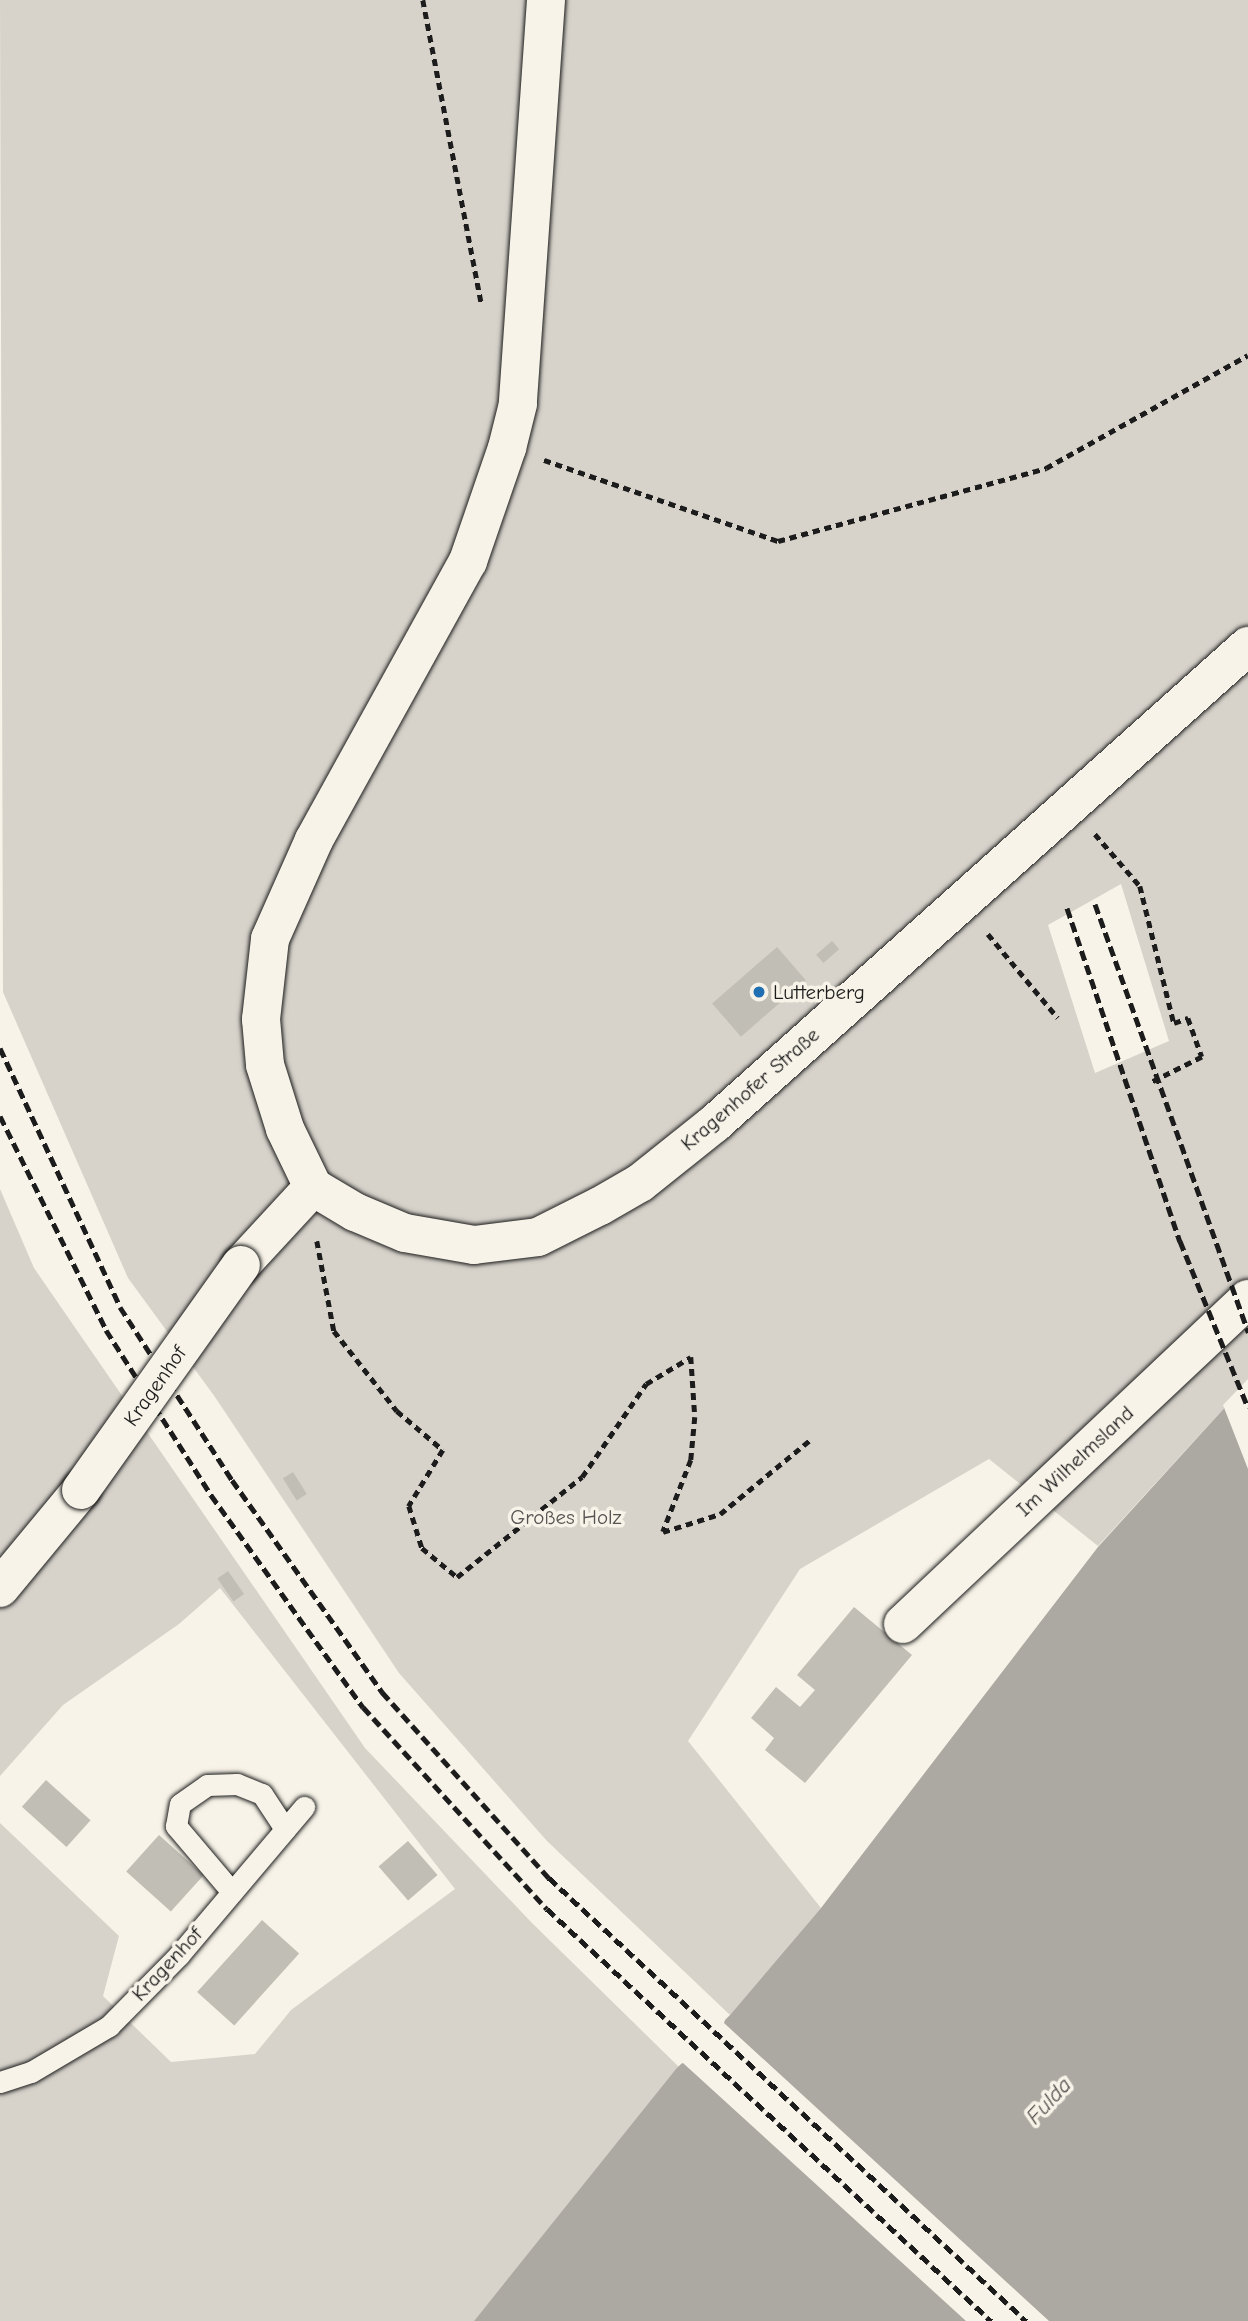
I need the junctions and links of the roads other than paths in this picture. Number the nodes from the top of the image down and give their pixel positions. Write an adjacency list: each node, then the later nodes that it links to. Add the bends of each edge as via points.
1 (545, 0): 3 (street, via 519,391 507,447 468,561 314,840 270,939 261,1019 265,1065)
2 (1248, 646): 3 (street, Kragenhofer Straße, via 714,1124 640,1183 538,1237 474,1245 405,1233)
3 (310, 1189): 5 (street, Kragenhof, bridge, via 241,1265 81,1490)
4 (1248, 1299): 6 (street, Im Wilhelmsland)
5 (0, 1588)
6 (903, 1624)
7 (304, 1807): 8 (lane, Kragenhof)
8 (285, 1829): 9 (lane, Kragenhof); 9 (lane, via 262,1794 237,1784 206,1786 180,1804 176,1826)
9 (232, 1892): 10 (lane, Kragenhof, via 109,2026 31,2072)
10 (0, 2082)

